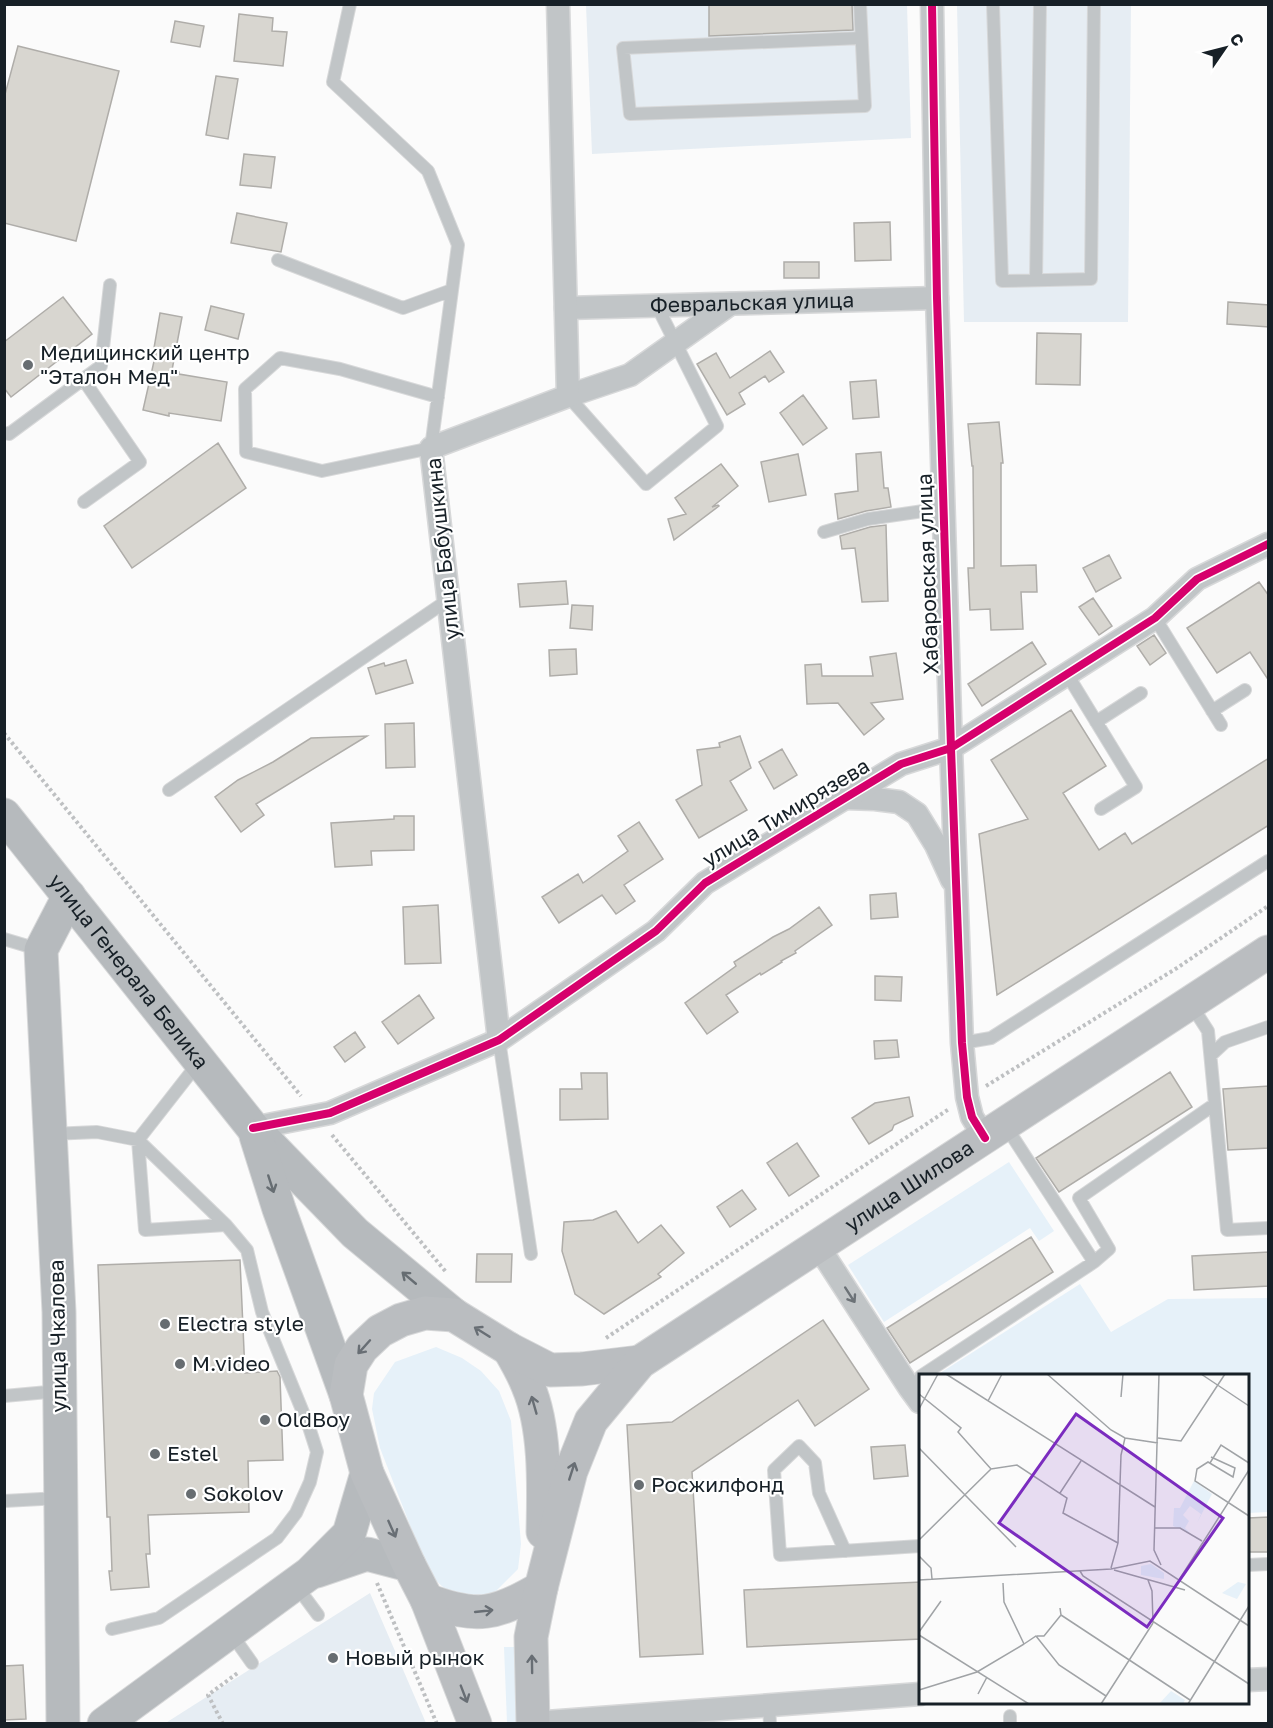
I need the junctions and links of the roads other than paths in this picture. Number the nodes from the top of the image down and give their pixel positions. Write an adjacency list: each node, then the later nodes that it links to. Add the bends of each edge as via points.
1 (350, 4): 12 (lane, via 333,82 428,171 458,245)
2 (558, 4): 16 (street)
3 (860, 4): 8 (lane)
4 (932, 4): 13 (street, Хабаровская улица)
5 (993, 4): 10 (lane, via 1002,281)
6 (1040, 4): 10 (lane)
7 (1094, 4): 10 (lane, via 1090,279)
8 (861, 38): 8 (lane, via 865,106 630,114 623,48)
9 (278, 260): 12 (lane, via 403,308)
10 (1036, 280)
11 (110, 285): 18 (lane, via 101,366)
12 (452, 291): 20 (lane)
13 (937, 298): 14 (street, Февральская улица); 24 (street, Хабаровская улица)
14 (730, 304): 15 (street, Февральская улица); 17 (street, улица Бабушкина)
15 (657, 306): 16 (street, Февральская улица); 17 (lane)
16 (566, 308): 19 (street)
17 (676, 343): 19 (street, улица Бабушкина, via 630,375); 19 (lane, via 717,426 646,484)
18 (82, 379): 21 (lane); 23 (lane, via 140,462)
19 (568, 396): 22 (street, улица Бабушкина)
20 (438, 397): 22 (lane); 22 (lane, via 340,369 280,358 245,389 246,452 322,471)
21 (4, 434)
22 (431, 448): 27 (street, улица Бабушкина)
23 (84, 502)
24 (944, 508): 25 (lane, via 868,519); 35 (street, Хабаровская улица)
25 (825, 532)
26 (1269, 544): 28 (street, улица Тимирязева, via 1197,579)
27 (448, 600): 36 (lane); 48 (street, улица Бабушкина)
28 (1155, 618): 29 (street, улица Тимирязева); 32 (lane)
29 (1067, 674): 33 (lane); 35 (street, улица Тимирязева)
30 (1245, 690): 32 (lane)
31 (1141, 693): 33 (lane)
32 (1212, 711): 34 (lane)
33 (1096, 722): 38 (lane, via 1136,787)
34 (1221, 725)
35 (951, 748): 37 (street, улица Тимирязева, via 901,764); 41 (street, Хабаровская улица)
36 (169, 790)
37 (845, 798): 41 (street, via 899,802 917,814); 48 (street, улица Тимирязева, via 705,883 656,931)
38 (1101, 809)
39 (4, 814): 42 (main road, улица Генерала Белика)
40 (1269, 861): 49 (lane, via 992,1038)
41 (956, 889): 49 (street, Хабаровская улица)
42 (69, 896): 44 (main road); 51 (main road, улица Генерала Белика)
43 (4, 939): 44 (lane)
44 (41, 950): 55 (main road, улица Чкалова)
45 (1269, 952): 46 (main road, улица Шилова)
46 (1190, 1003): 50 (lane, via 1208,1031); 54 (main road, улица Шилова)
47 (1269, 1027): 50 (lane, via 1225,1042)
48 (499, 1040): 53 (street, улица Тимирязева, via 330,1113); 60 (lane)
49 (962, 1043): 54 (street, Хабаровская улица, via 972,1117)
50 (1210, 1056): 52 (lane)
51 (200, 1061): 53 (main road, улица Генерала Белика); 56 (lane)
52 (1215, 1104): 58 (lane, via 1227,1230); 61 (lane, via 1079,1198 1109,1249)
53 (253, 1128): 62 (main road, one-way to 53, via 355,1233); 68 (main road, one-way to 68)
54 (995, 1131): 59 (main road, улица Шилова); 61 (lane)
55 (50, 1134): 56 (lane, via 97,1132); 67 (main road, улица Чкалова)
56 (138, 1140): 57 (lane); 57 (lane, via 145,1230)
57 (226, 1225): 82 (lane, via 247,1250 262,1312 309,1427 317,1452 310,1482 297,1513 277,1538 159,1618)
58 (1269, 1228)
59 (818, 1246): 64 (main road, улица Шилова); 66 (street, one-way to 66)
60 (531, 1254)
61 (1094, 1262): 65 (lane)
62 (454, 1315): 63 (main road, one-way to 62); 68 (main road, one-way to 68, via 425,1314 401,1320 380,1332 351,1365)
63 (509, 1349): 64 (main road, via 550,1370); 79 (main road, one-way to 63, via 544,1499 540,1425 529,1387)
64 (640, 1362): 79 (main road, one-way to 64, via 571,1471 591,1421)
65 (934, 1374)
66 (918, 1385)
67 (60, 1391): 69 (lane); 71 (main road, улица Чкалова)
68 (346, 1395): 70 (main road)
69 (4, 1396)
70 (367, 1473): 76 (main road, one-way to 76); 78 (main road, via 349,1534)
71 (61, 1498): 72 (lane); 91 (main road, улица Чкалова)
72 (4, 1502)
73 (919, 1546): 74 (lane)
74 (845, 1551): 74 (lane, via 780,1555 774,1470 799,1446 815,1463 819,1493)
75 (1269, 1564): 77 (lane)
76 (409, 1565): 78 (main road, via 366,1554); 80 (main road)
77 (1249, 1565)
78 (302, 1579): 81 (lane); 83 (main road)
79 (541, 1588): 80 (main road, one-way to 79, via 453,1610 484,1613 516,1603); 90 (main road, one-way to 79, via 531,1637)
80 (428, 1600): 93 (main road, one-way to 93)
81 (318, 1615)
82 (112, 1629)
83 (230, 1631): 84 (lane); 92 (main road)
84 (252, 1663)
85 (1269, 1679): 86 (street)
86 (1249, 1680)
87 (919, 1694): 88 (street)
88 (769, 1714): 89 (street)
89 (618, 1720): 90 (street)
90 (533, 1723)
91 (63, 1724)
92 (104, 1724)
93 (475, 1724)

